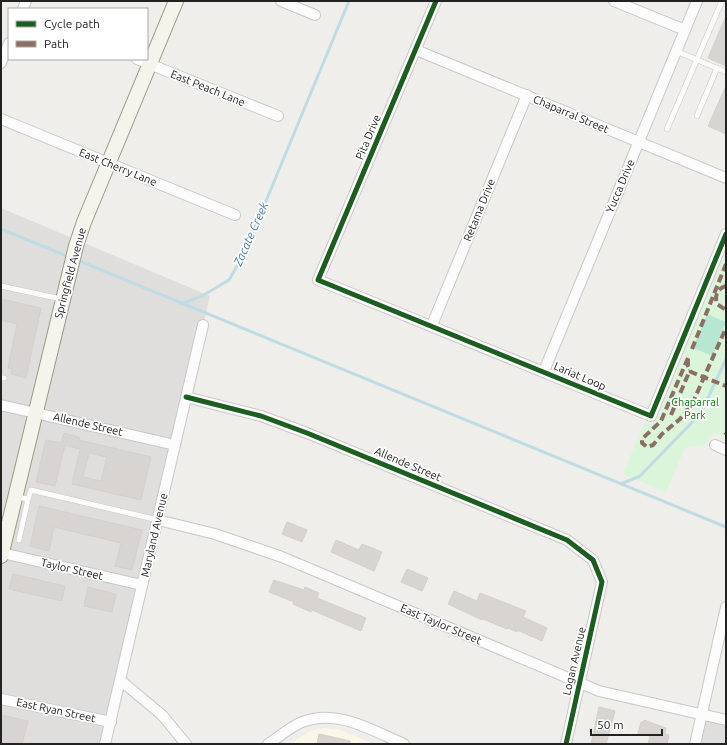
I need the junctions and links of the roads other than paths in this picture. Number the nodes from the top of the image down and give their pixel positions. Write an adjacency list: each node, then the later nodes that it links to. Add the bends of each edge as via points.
1 (176, 1): 12 (main road, Springfield Avenue)
2 (281, 1): 7 (street)
3 (436, 1): 10 (street, Pita Drive)
4 (614, 1): 8 (street)
5 (697, 1): 8 (street, Yucca Drive)
6 (722, 1): 14 (lane)
7 (315, 15)
8 (685, 30): 11 (street, Yucca Drive)
9 (8, 45): 13 (street)
10 (416, 50): 18 (street, Chaparral Street); 28 (street, Pita Drive)
11 (676, 51): 14 (lane); 23 (street, Yucca Drive)
12 (148, 54)
13 (2, 59)
14 (697, 60): 16 (lane); 22 (lane)
15 (144, 62): 19 (street, East Peach Lane); 24 (main road, Springfield Avenue)
16 (717, 68): 17 (lane); 20 (lane)
17 (726, 72)
18 (526, 95): 23 (street, Chaparral Street); 32 (street, Retama Drive)
19 (278, 116)
20 (697, 116)
21 (1, 119): 24 (street, East Cherry Lane)
22 (668, 129)
23 (639, 142): 25 (street, Chaparral Street); 33 (street, Yucca Drive)
24 (109, 163): 26 (street, East Cherry Lane); 30 (main road, Springfield Avenue, via 76,246)
25 (726, 178)
26 (235, 215)
27 (726, 234): 33 (street, Lariat Loop, via 651,416)
28 (318, 280): 32 (street, Lariat Loop)
29 (1, 286): 30 (lane)
30 (62, 299): 36 (main road, Springfield Avenue)
31 (203, 325): 34 (street, Maryland Avenue)
32 (432, 325): 33 (street, Lariat Loop)
33 (544, 371)
34 (186, 397): 37 (street, Maryland Avenue); 44 (street, Allende Street, via 261,416 307,433 567,540 593,560)
35 (1, 405): 36 (street, Allende Street)
36 (35, 412): 37 (street, Allende Street); 40 (main road, Springfield Avenue)
37 (175, 445): 41 (street, Maryland Avenue)
38 (715, 446): 39 (street)
39 (726, 450)
40 (22, 498): 41 (lane, via 31,490); 42 (lane); 43 (main road, Springfield Avenue)
41 (158, 520): 45 (street, Maryland Avenue); 48 (street, East Taylor Street, via 216,534 282,557)
42 (19, 540)
43 (1, 554): 45 (street, Taylor Street)
44 (602, 582): 48 (street, Logan Avenue)
45 (142, 585): 47 (street, Maryland Avenue)
46 (726, 607): 50 (street)
47 (120, 680): 52 (street, Maryland Avenue); 54 (street, via 162,715)
48 (580, 683): 50 (street, East Taylor Street, via 599,691); 57 (street, Logan Avenue)
49 (1, 699): 52 (street, East Ryan Street)
50 (701, 714): 51 (street, East Taylor Street); 58 (street)
51 (726, 720)
52 (110, 722): 53 (street, Maryland Avenue)
53 (105, 744)
54 (186, 744)
55 (268, 744): 56 (street, via 301,723 328,717 364,727)
56 (404, 744)
57 (566, 744)
58 (695, 744)

